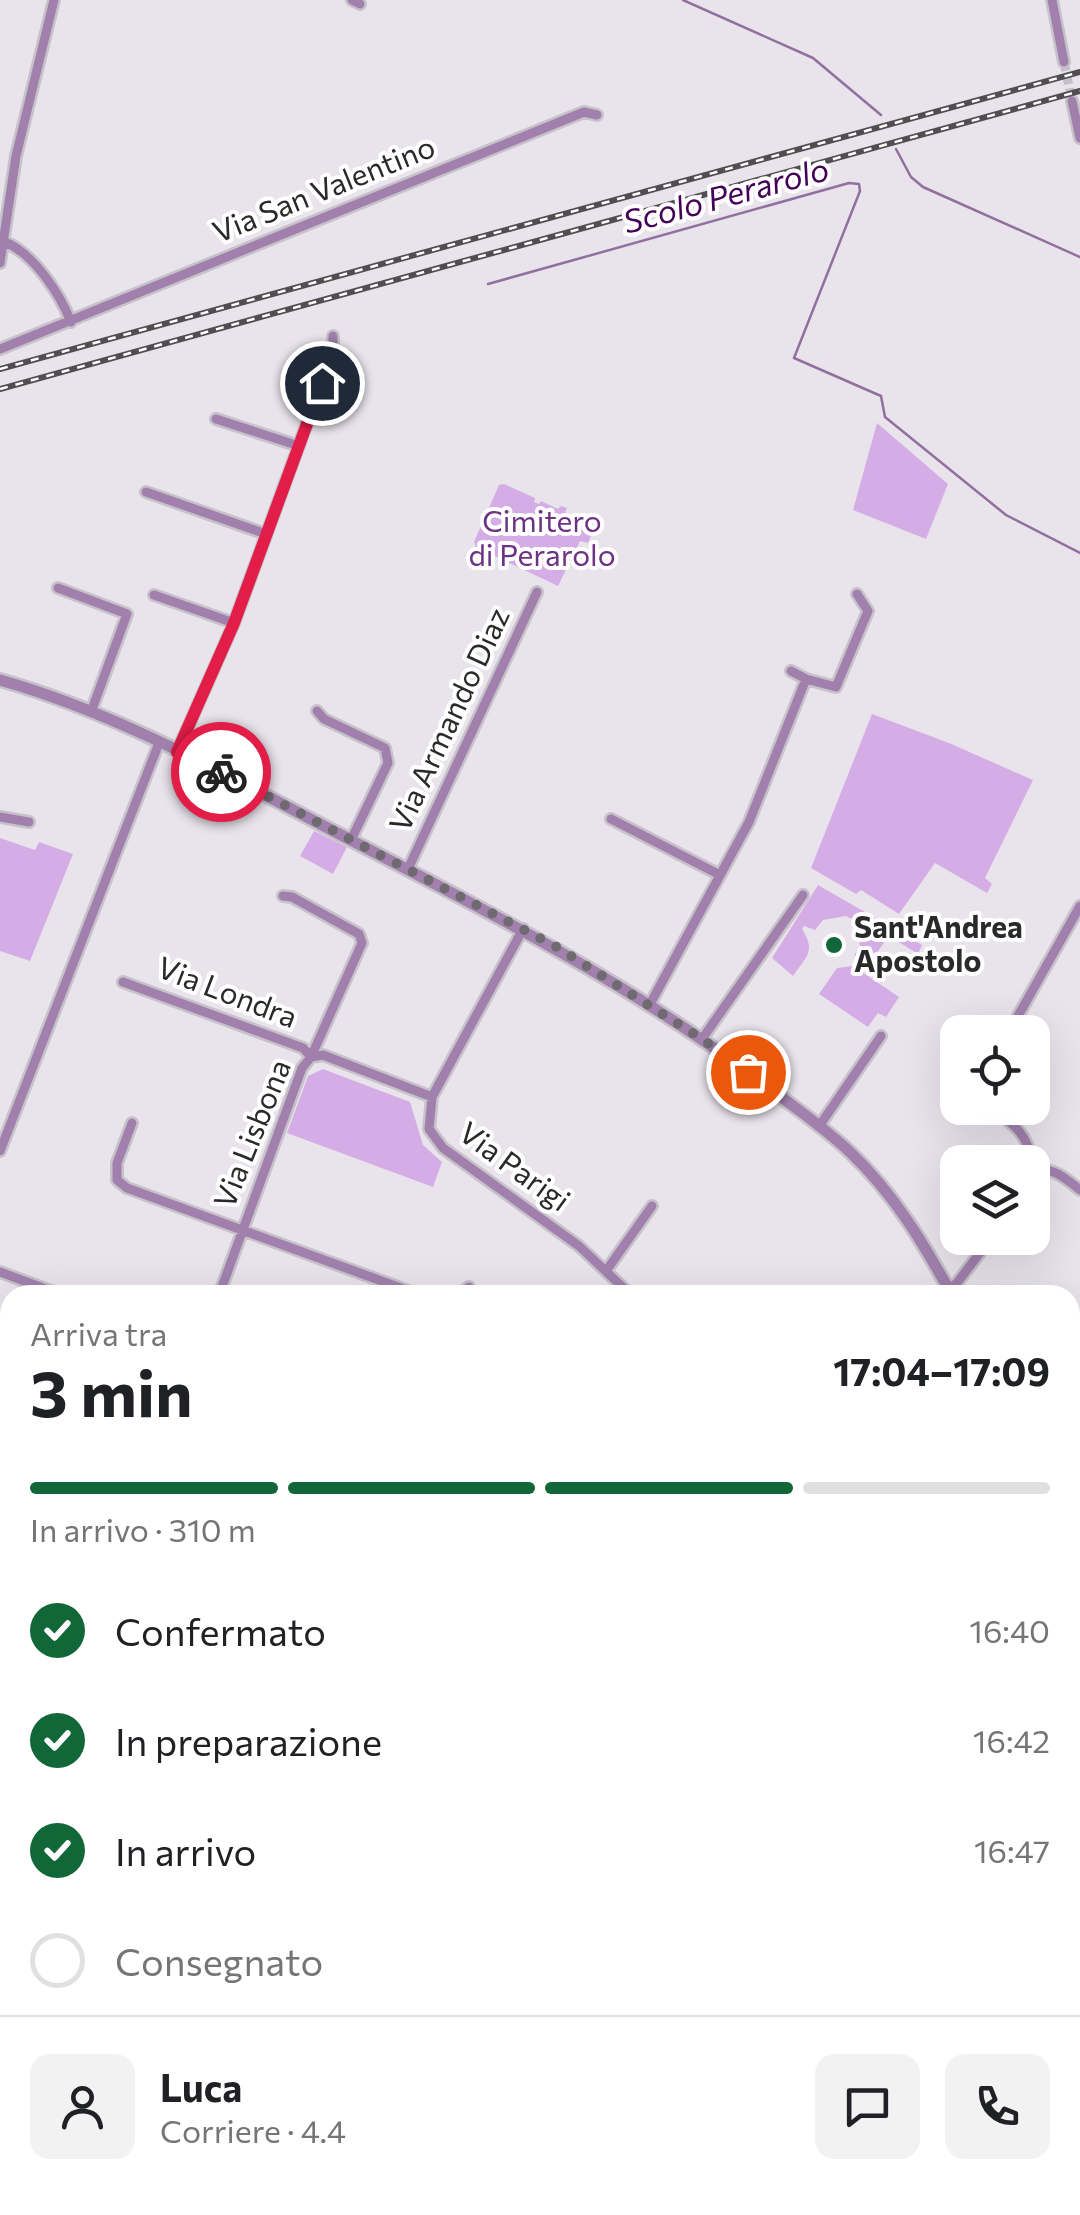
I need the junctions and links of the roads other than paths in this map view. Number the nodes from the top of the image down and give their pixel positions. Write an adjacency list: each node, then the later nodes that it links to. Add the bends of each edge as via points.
1 (54, 0): 7 (street, via 16,156)
2 (1052, 0): 3 (street)
3 (1064, 62)
4 (1072, 101): 6 (street)
5 (598, 115): 9 (street, Via San Valentino, via 584,112)
6 (1080, 138)
7 (5, 242): 8 (street); 9 (street, via 47,280)
8 (0, 263)
9 (71, 322): 11 (street, Via San Valentino)
10 (333, 336): 13 (street)
11 (0, 349)
12 (216, 418): 13 (street)
13 (299, 446): 15 (street)
14 (146, 492): 15 (street)
15 (266, 534): 20 (street)
16 (58, 588): 25 (street, via 127,614)
17 (537, 592): 32 (street, Via Armando Diaz)
18 (857, 594): 22 (street, via 868,611 836,687)
19 (154, 595): 20 (street)
20 (234, 623): 27 (street)
21 (792, 671): 22 (street)
22 (806, 679): 33 (street, via 750,822)
23 (0, 680): 25 (street, Via Armando Diaz)
24 (316, 711): 31 (street, via 389,755)
25 (90, 712): 26 (street, Via Armando Diaz)
26 (159, 743): 27 (street, Via Armando Diaz); 49 (street)
27 (177, 752): 31 (street, Via Armando Diaz)
28 (0, 817): 30 (street)
29 (612, 819): 33 (street)
30 (29, 822)
31 (350, 840): 32 (street, Via Armando Diaz)
32 (408, 868): 37 (street, Via Armando Diaz)
33 (720, 875): 39 (street)
34 (803, 895): 42 (street)
35 (284, 896): 43 (street, Via Londra, via 362,938)
36 (1080, 906): 40 (street)
37 (523, 929): 39 (street, Via Armando Diaz); 44 (street, Via Parigi)
38 (123, 982): 43 (street, Via Londra, via 303,1048)
39 (649, 1006): 42 (street, Via Armando Diaz)
40 (1018, 1015)
41 (881, 1036): 47 (street)
42 (702, 1039): 47 (street, Via Armando Diaz)
43 (311, 1057): 44 (street, Via Londra, via 323,1055); 53 (street, Via Lisbona)
44 (432, 1097): 55 (street, Via Parigi, via 428,1124 438,1144)
45 (132, 1123): 53 (street, Via Lisbona, via 115,1169 120,1183)
46 (1014, 1125): 48 (street)
47 (820, 1126): 61 (street, Via Armando Diaz, via 896,1201)
48 (1029, 1145)
49 (0, 1151)
50 (1050, 1171): 51 (street)
51 (1080, 1190)
52 (652, 1206): 55 (street)
53 (242, 1230): 58 (street, Via Lisbona); 59 (street, Via Lisbona)
54 (979, 1255): 62 (street)
55 (606, 1271): 60 (street, Via Parigi)
56 (0, 1272): 57 (street)
57 (35, 1285)
58 (222, 1285)
59 (393, 1285)
60 (620, 1285)
61 (946, 1285)
62 (956, 1285)

